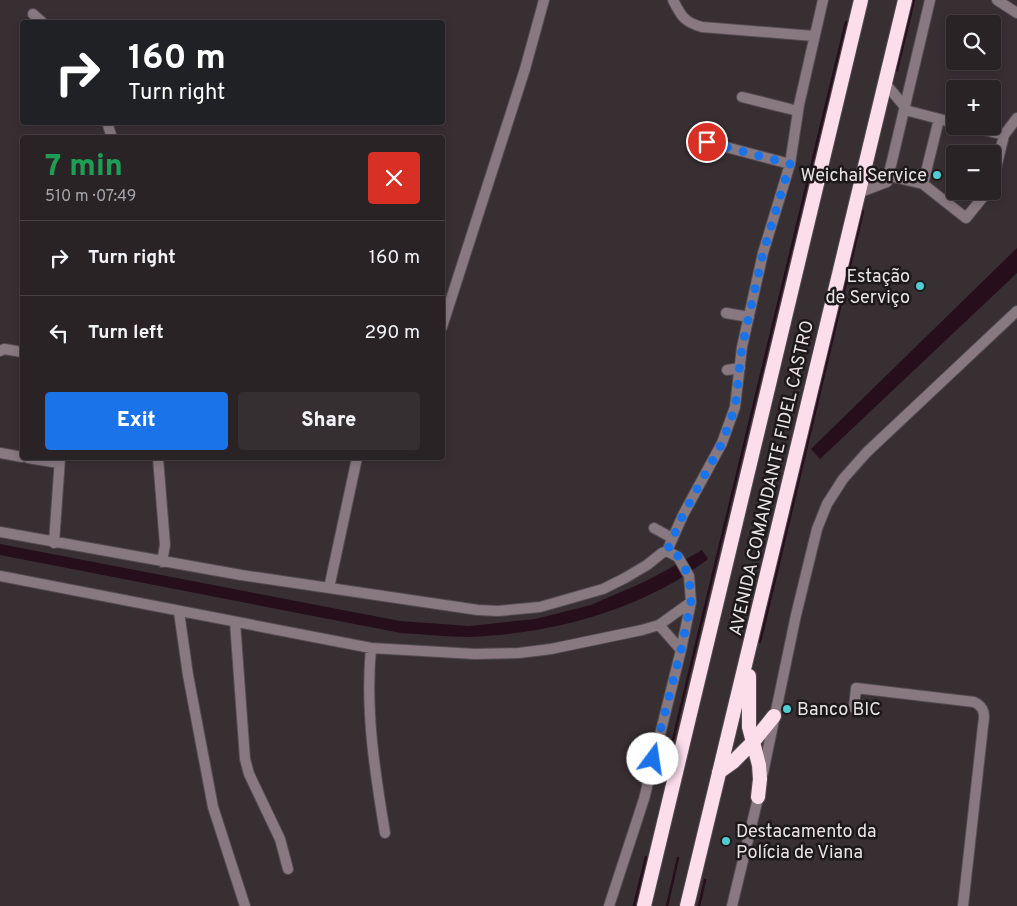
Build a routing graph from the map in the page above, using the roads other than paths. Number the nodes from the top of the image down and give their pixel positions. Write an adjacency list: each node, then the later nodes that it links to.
1 (544, 0): 31 (street)
2 (673, 0): 11 (street)
3 (823, 0): 11 (street)
4 (861, 0): 61 (highway, AVENIDA COMANDANTE FIDEL CASTRO)
5 (905, 0): 12 (highway, AVENIDA COMANDANTE FIDEL CASTRO)
6 (930, 0): 14 (street)
7 (997, 0): 8 (street)
8 (1016, 10)
9 (34, 14): 10 (street)
10 (40, 20)
11 (814, 36): 15 (street)
12 (884, 83): 14 (street); 26 (highway, AVENIDA COMANDANTE FIDEL CASTRO)
13 (742, 97): 15 (street)
14 (905, 109): 17 (street); 24 (street)
15 (798, 111): 23 (street)
16 (1017, 118): 20 (street)
17 (939, 119): 18 (street); 25 (street)
18 (946, 121)
19 (1001, 134): 20 (street)
20 (1004, 135): 22 (street)
21 (707, 142): 23 (street)
22 (1001, 148)
23 (790, 164): 30 (street)
24 (889, 176): 25 (street); 26 (street)
25 (923, 184): 27 (street)
26 (858, 193): 53 (highway, AVENIDA COMANDANTE FIDEL CASTRO)
27 (981, 200)
28 (1017, 311): 57 (street)
29 (726, 312): 30 (street)
30 (749, 316): 34 (street)
31 (445, 318)
32 (0, 351): 33 (street)
33 (20, 352)
34 (740, 368): 35 (street); 43 (street)
35 (727, 370)
36 (0, 453): 37 (street)
37 (20, 456)
38 (59, 460): 44 (street)
39 (158, 460): 46 (street)
40 (356, 460): 48 (street)
41 (654, 528): 43 (street)
42 (0, 532): 44 (street)
43 (672, 538): 45 (street)
44 (54, 543): 46 (street)
45 (667, 551): 48 (street); 49 (street)
46 (162, 562): 48 (street)
47 (0, 576): 50 (street)
48 (329, 588)
49 (691, 602): 52 (street); 55 (street)
50 (179, 612): 51 (street); 67 (street)
51 (235, 622): 54 (street); 66 (street)
52 (659, 625): 54 (street); 55 (street)
53 (754, 631): 58 (highway); 62 (highway, AVENIDA COMANDANTE FIDEL CASTRO)
54 (370, 648): 65 (street)
55 (681, 650): 59 (street)
56 (854, 708): 72 (street)
57 (774, 716): 58 (highway); 64 (street)
58 (753, 742): 60 (highway); 63 (highway)
59 (653, 759): 61 (street); 68 (street)
60 (733, 762): 62 (highway); 63 (highway)
61 (678, 765): 69 (highway, AVENIDA COMANDANTE FIDEL CASTRO)
62 (719, 772): 70 (highway, AVENIDA COMANDANTE FIDEL CASTRO)
63 (760, 778): 64 (highway)
64 (758, 797): 71 (street)
65 (385, 833)
66 (288, 869)
67 (245, 906)
68 (609, 906)
69 (644, 906)
70 (687, 906)
71 (732, 906)
72 (963, 906)

